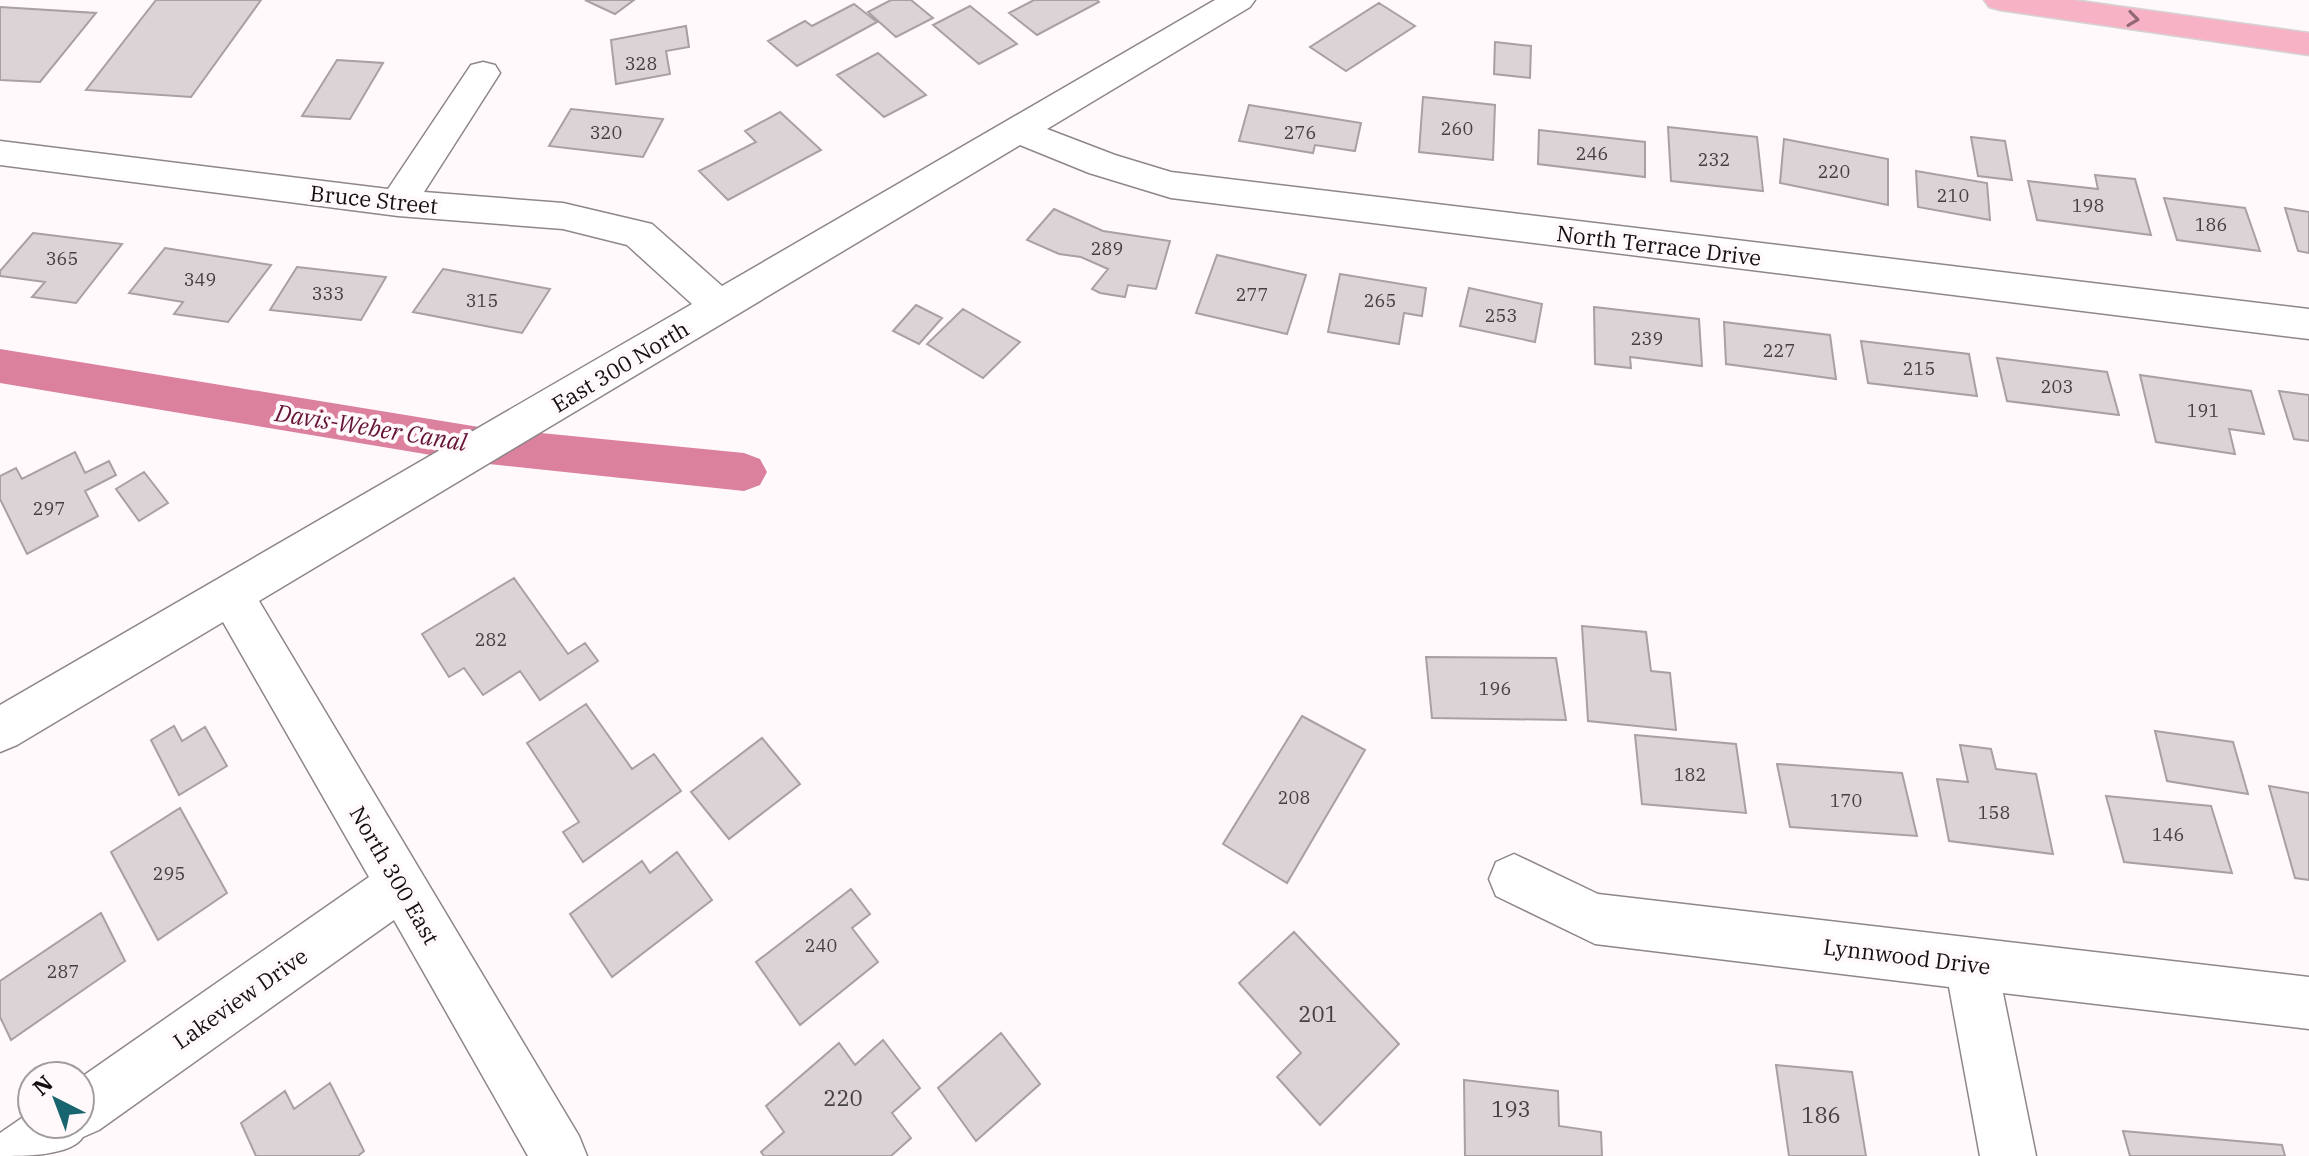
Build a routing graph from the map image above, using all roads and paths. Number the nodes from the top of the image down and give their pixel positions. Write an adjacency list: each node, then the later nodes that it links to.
1 (1239, 0): 5 (street, East 300 North)
2 (2000, 0): 3 (highway, one-way to 3)
3 (2309, 44)
4 (483, 73): 7 (street)
5 (1017, 131): 8 (street, East 300 North); 9 (street, North Terrace Drive)
6 (0, 153): 7 (street, Bruce Street)
7 (398, 203): 8 (street, Bruce Street)
8 (719, 306): 10 (street, East 300 North)
9 (2309, 324)
10 (231, 594): 11 (street, East 300 North); 13 (street, North 300 East)
11 (0, 730)
12 (1514, 879): 14 (street, Lynnwood Drive)
13 (401, 885): 16 (street, Lakeview Drive); 19 (street, North 300 East)
14 (1971, 963): 15 (street, Lynnwood Drive); 20 (street)
15 (2309, 1003)
16 (96, 1100)
17 (38, 1140): 18 (street)
18 (15, 1156)
19 (559, 1156)
20 (2008, 1156)

